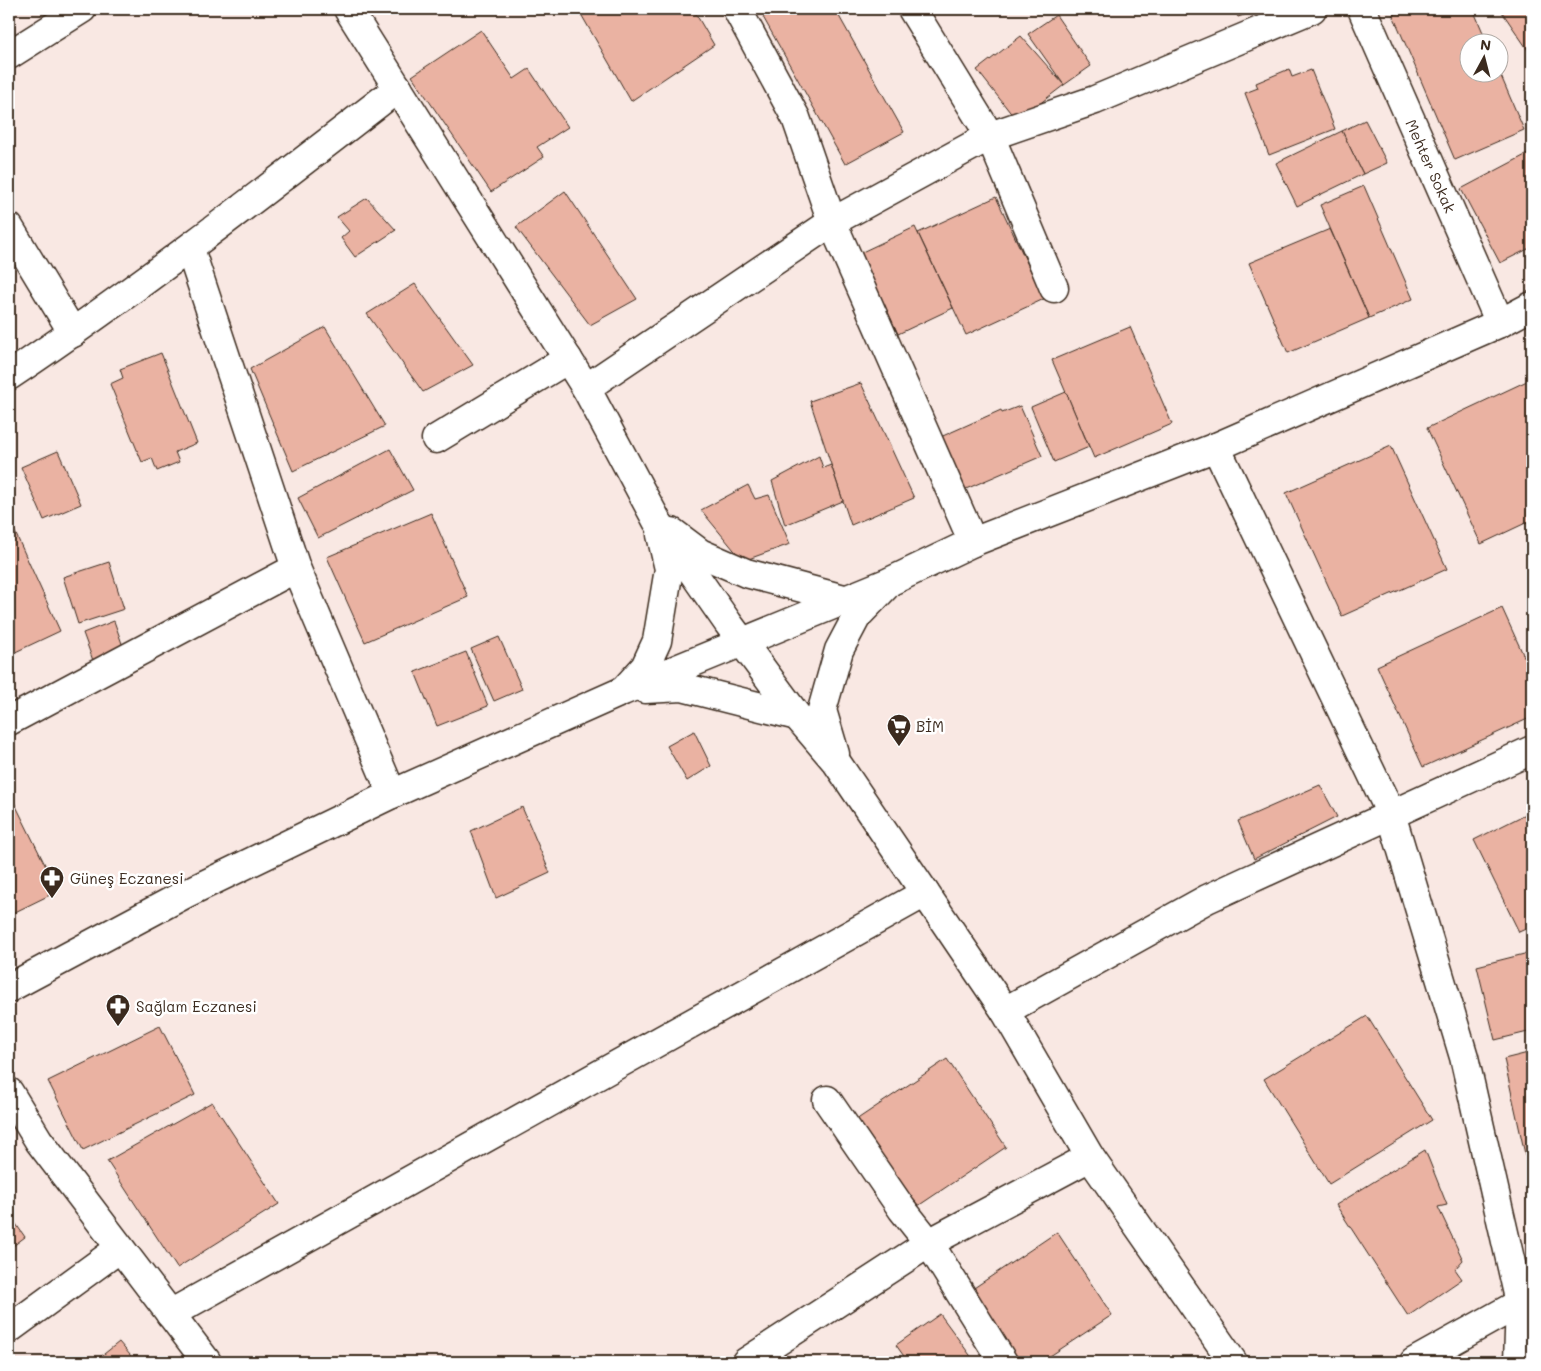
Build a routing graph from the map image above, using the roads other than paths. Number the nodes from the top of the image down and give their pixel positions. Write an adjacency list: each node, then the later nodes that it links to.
1 (82, 9): 7 (street)
2 (348, 9): 8 (street)
3 (737, 9): 10 (street)
4 (912, 9): 9 (street)
5 (1312, 9): 9 (street)
6 (1362, 9): 15 (street, Mehter Sokak)
7 (9, 55)
8 (398, 88): 12 (street); 17 (street)
9 (990, 136): 10 (street); 13 (street)
10 (832, 222): 19 (street); 23 (street)
11 (9, 228): 16 (street)
12 (190, 249): 16 (street); 24 (street)
13 (1054, 288)
14 (1532, 306): 15 (street)
15 (1500, 323): 21 (street)
16 (73, 333): 18 (street)
17 (568, 359): 19 (street); 20 (street)
18 (9, 376)
19 (586, 388): 22 (street)
20 (436, 439)
21 (1216, 447): 23 (street); 34 (street)
22 (657, 522): 26 (street); 27 (street); 28 (street)
23 (973, 542): 25 (street)
24 (296, 568): 30 (street); 33 (street)
25 (889, 582): 26 (street); 32 (street)
26 (844, 599): 27 (street)
27 (742, 641): 28 (street); 29 (street)
28 (623, 690): 29 (street); 33 (street)
29 (797, 716): 32 (street)
30 (9, 721)
31 (1532, 750): 34 (street)
32 (837, 763): 35 (street)
33 (392, 794): 36 (street)
34 (1391, 814): 37 (street); 43 (street)
35 (925, 893): 37 (street); 44 (street)
36 (9, 988)
37 (1004, 1011): 40 (street)
38 (9, 1092): 42 (street)
39 (827, 1100): 41 (street)
40 (1090, 1156): 41 (street); 49 (street)
41 (930, 1244): 47 (street); 48 (street)
42 (120, 1248): 44 (street); 45 (street)
43 (1526, 1298): 50 (street); 51 (street)
44 (170, 1314): 46 (street)
45 (9, 1328)
46 (207, 1362)
47 (746, 1362)
48 (1003, 1362)
49 (1234, 1362)
50 (1414, 1362)
51 (1518, 1362)

